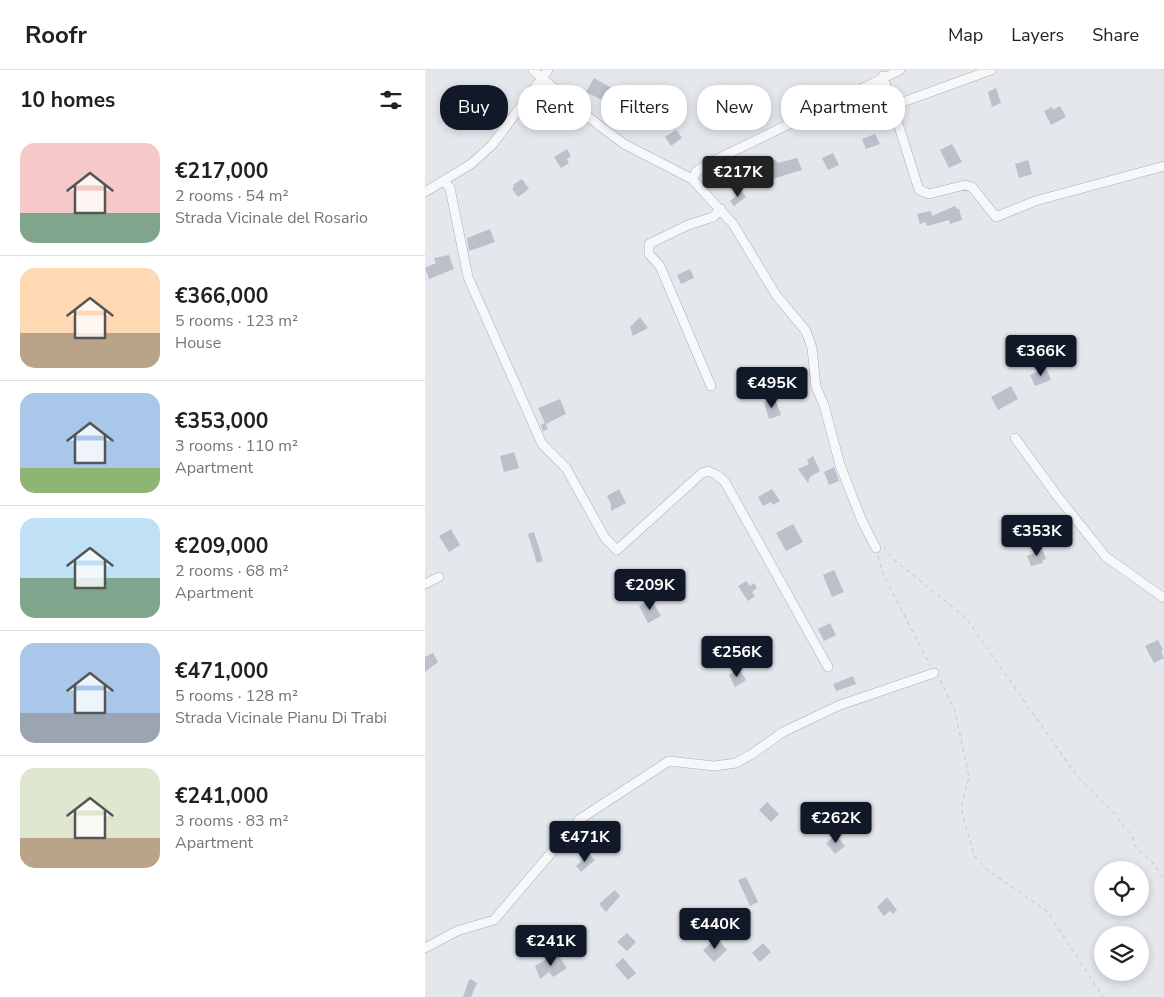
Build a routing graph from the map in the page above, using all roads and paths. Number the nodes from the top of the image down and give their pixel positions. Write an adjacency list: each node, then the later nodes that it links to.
1 (533, 70): 6 (street)
2 (548, 70): 6 (street)
3 (900, 70): 5 (street)
4 (991, 70): 8 (street)
5 (883, 76): 7 (street); 11 (street)
6 (543, 79): 11 (street); 12 (street)
7 (886, 85)
8 (905, 101)
9 (900, 130): 10 (street)
10 (1164, 166)
11 (692, 179): 14 (street)
12 (445, 181): 13 (street); 21 (street)
13 (425, 192)
14 (721, 209): 15 (street); 17 (street)
15 (711, 386)
16 (1015, 438): 20 (street)
17 (878, 544): 22 (path); 23 (path)
18 (439, 577): 19 (street)
19 (425, 584)
20 (1164, 598)
21 (828, 667)
22 (934, 673): 24 (street); 25 (path)
23 (1164, 878)
24 (425, 948)
25 (1103, 997)

